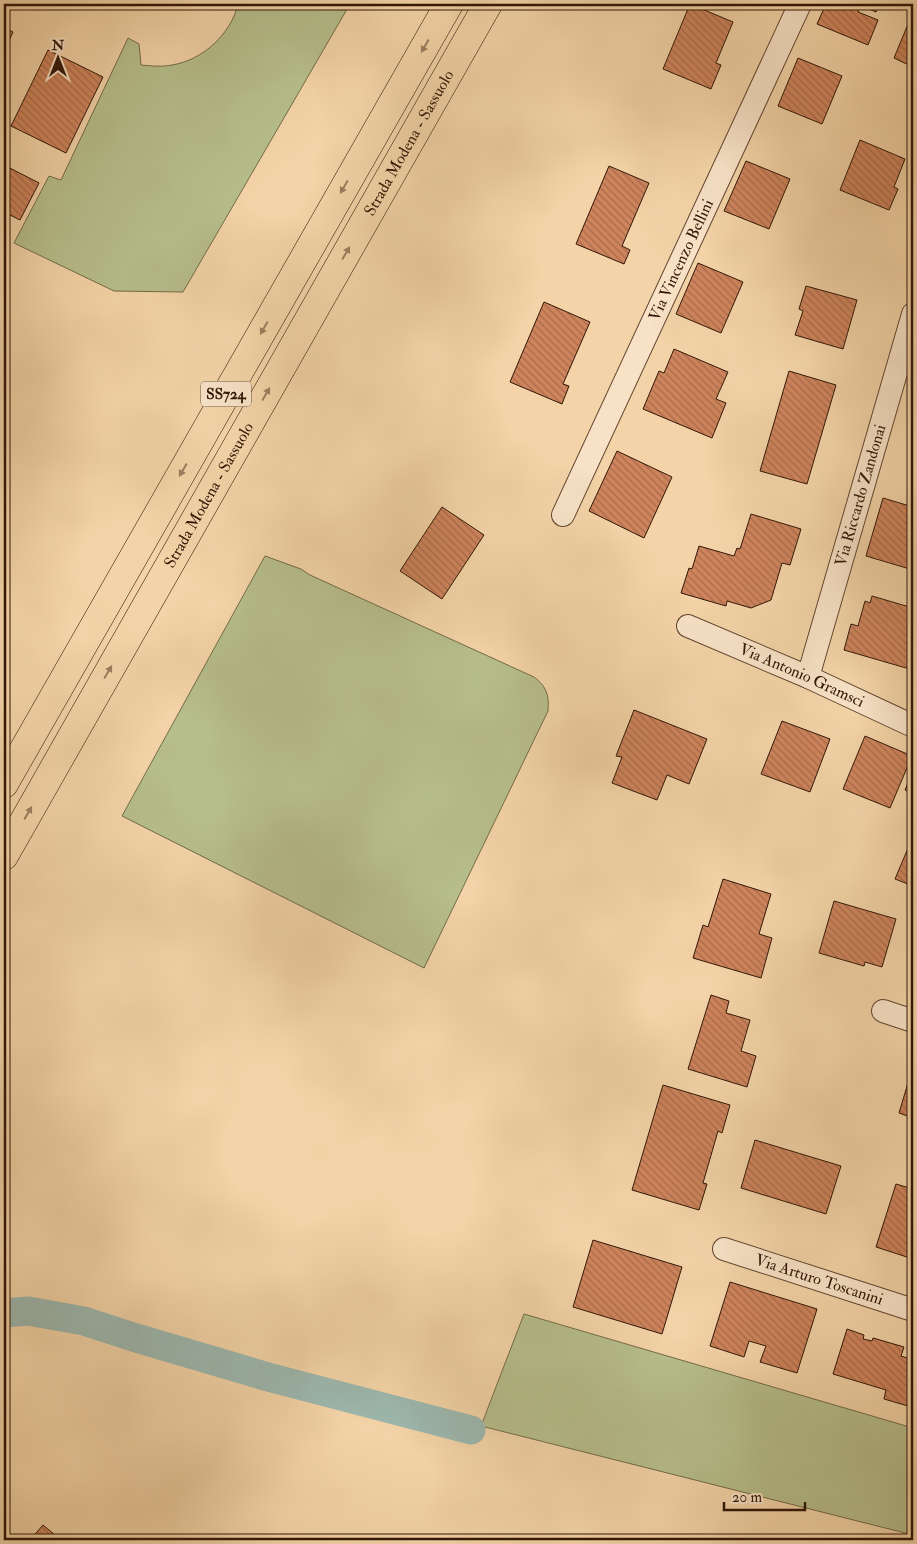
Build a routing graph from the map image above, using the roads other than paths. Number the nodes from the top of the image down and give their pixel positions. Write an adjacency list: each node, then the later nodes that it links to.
1 (449, 4): 9 (highway, SS724, one-way to 9)
2 (488, 4): 10 (highway, Strada Modena - Sassuolo, one-way to 2)
3 (800, 4): 5 (street, Via Vincenzo Bellini)
4 (913, 314): 7 (street, Via Riccardo Zandonai)
5 (563, 516)
6 (688, 626): 7 (street, Via Antonio Gramsci)
7 (808, 676): 8 (street, Via Antonio Gramsci)
8 (913, 726)
9 (4, 784)
10 (4, 856)
11 (883, 1011): 12 (street)
12 (913, 1021)
13 (724, 1249): 14 (street, Via Arturo Toscanini)
14 (913, 1310)

